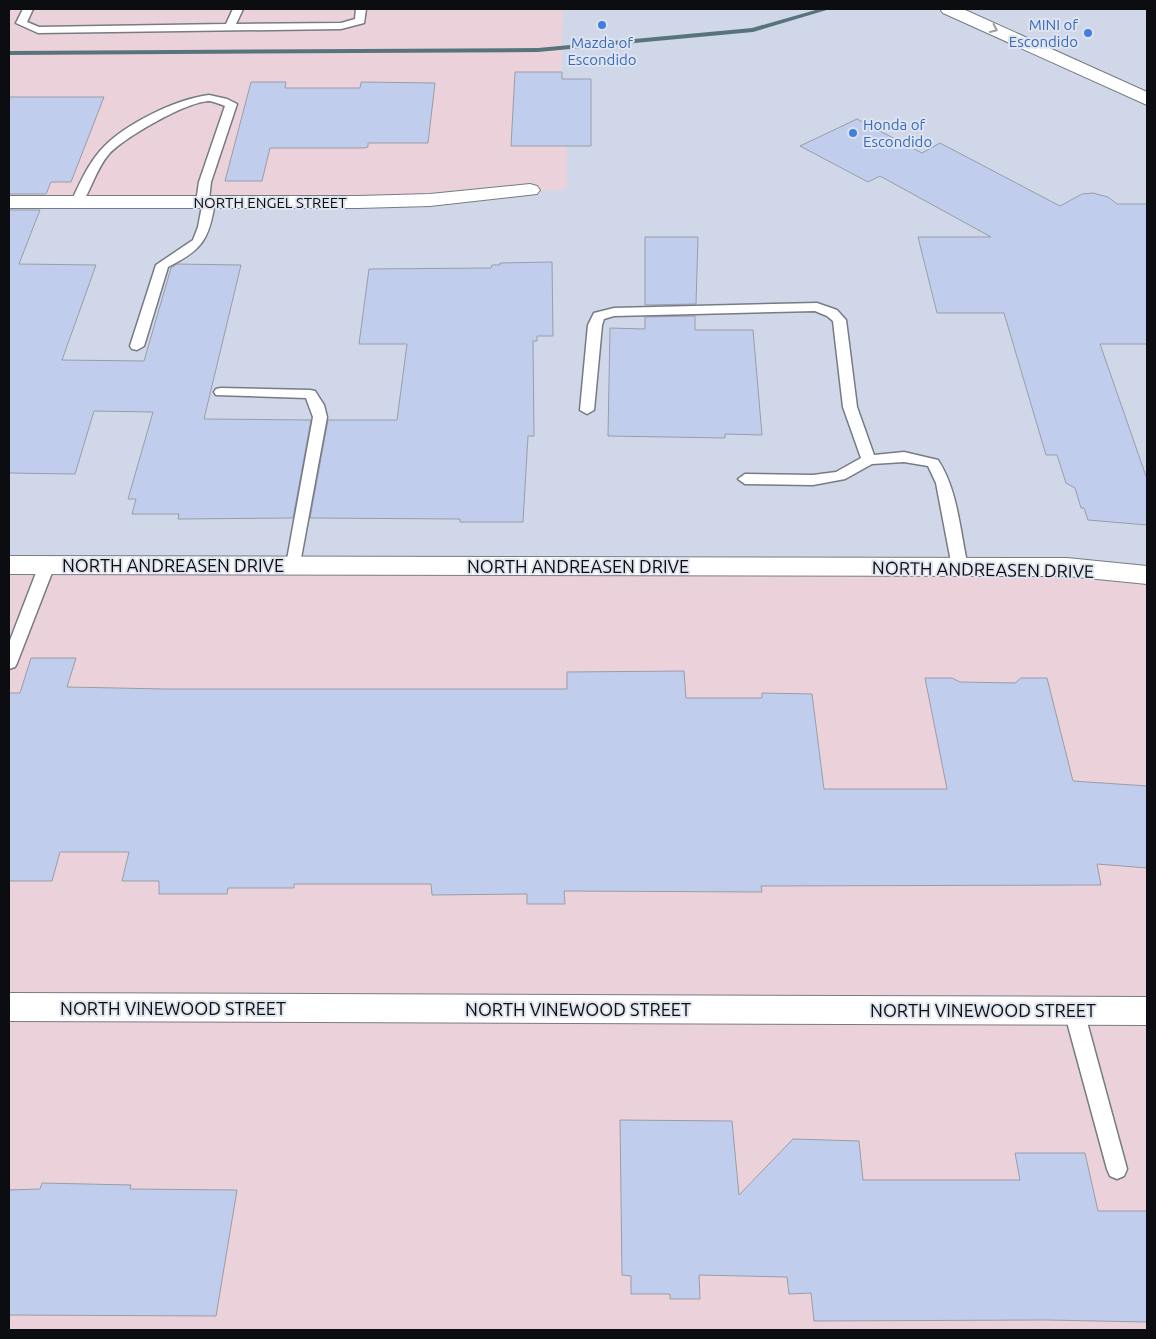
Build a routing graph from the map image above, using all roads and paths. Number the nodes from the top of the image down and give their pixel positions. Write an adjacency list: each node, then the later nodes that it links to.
1 (28, 9): 5 (lane)
2 (238, 9): 5 (lane)
3 (361, 9): 5 (lane)
4 (949, 9): 6 (street, one-way to 6)
5 (230, 27)
6 (1147, 99)
7 (530, 190): 10 (street, NORTH ENGEL STREET)
8 (9, 202): 9 (street, NORTH ENGEL STREET)
9 (77, 202): 10 (street, NORTH ENGEL STREET); 10 (lane)
10 (205, 202): 11 (lane)
11 (138, 346)
12 (221, 392): 18 (lane)
13 (587, 410): 14 (lane)
14 (868, 460): 15 (lane); 19 (lane)
15 (745, 479)
16 (9, 565): 17 (street, NORTH ANDREASEN DRIVE)
17 (47, 565): 18 (street, NORTH ANDREASEN DRIVE); 21 (lane)
18 (294, 566): 19 (street, NORTH ANDREASEN DRIVE)
19 (960, 567): 20 (street, NORTH ANDREASEN DRIVE)
20 (1147, 575)
21 (9, 663)
22 (9, 1007): 23 (street, NORTH VINEWOOD STREET)
23 (1074, 1011): 24 (street, NORTH VINEWOOD STREET); 25 (lane)
24 (1147, 1011)
25 (1117, 1169)

